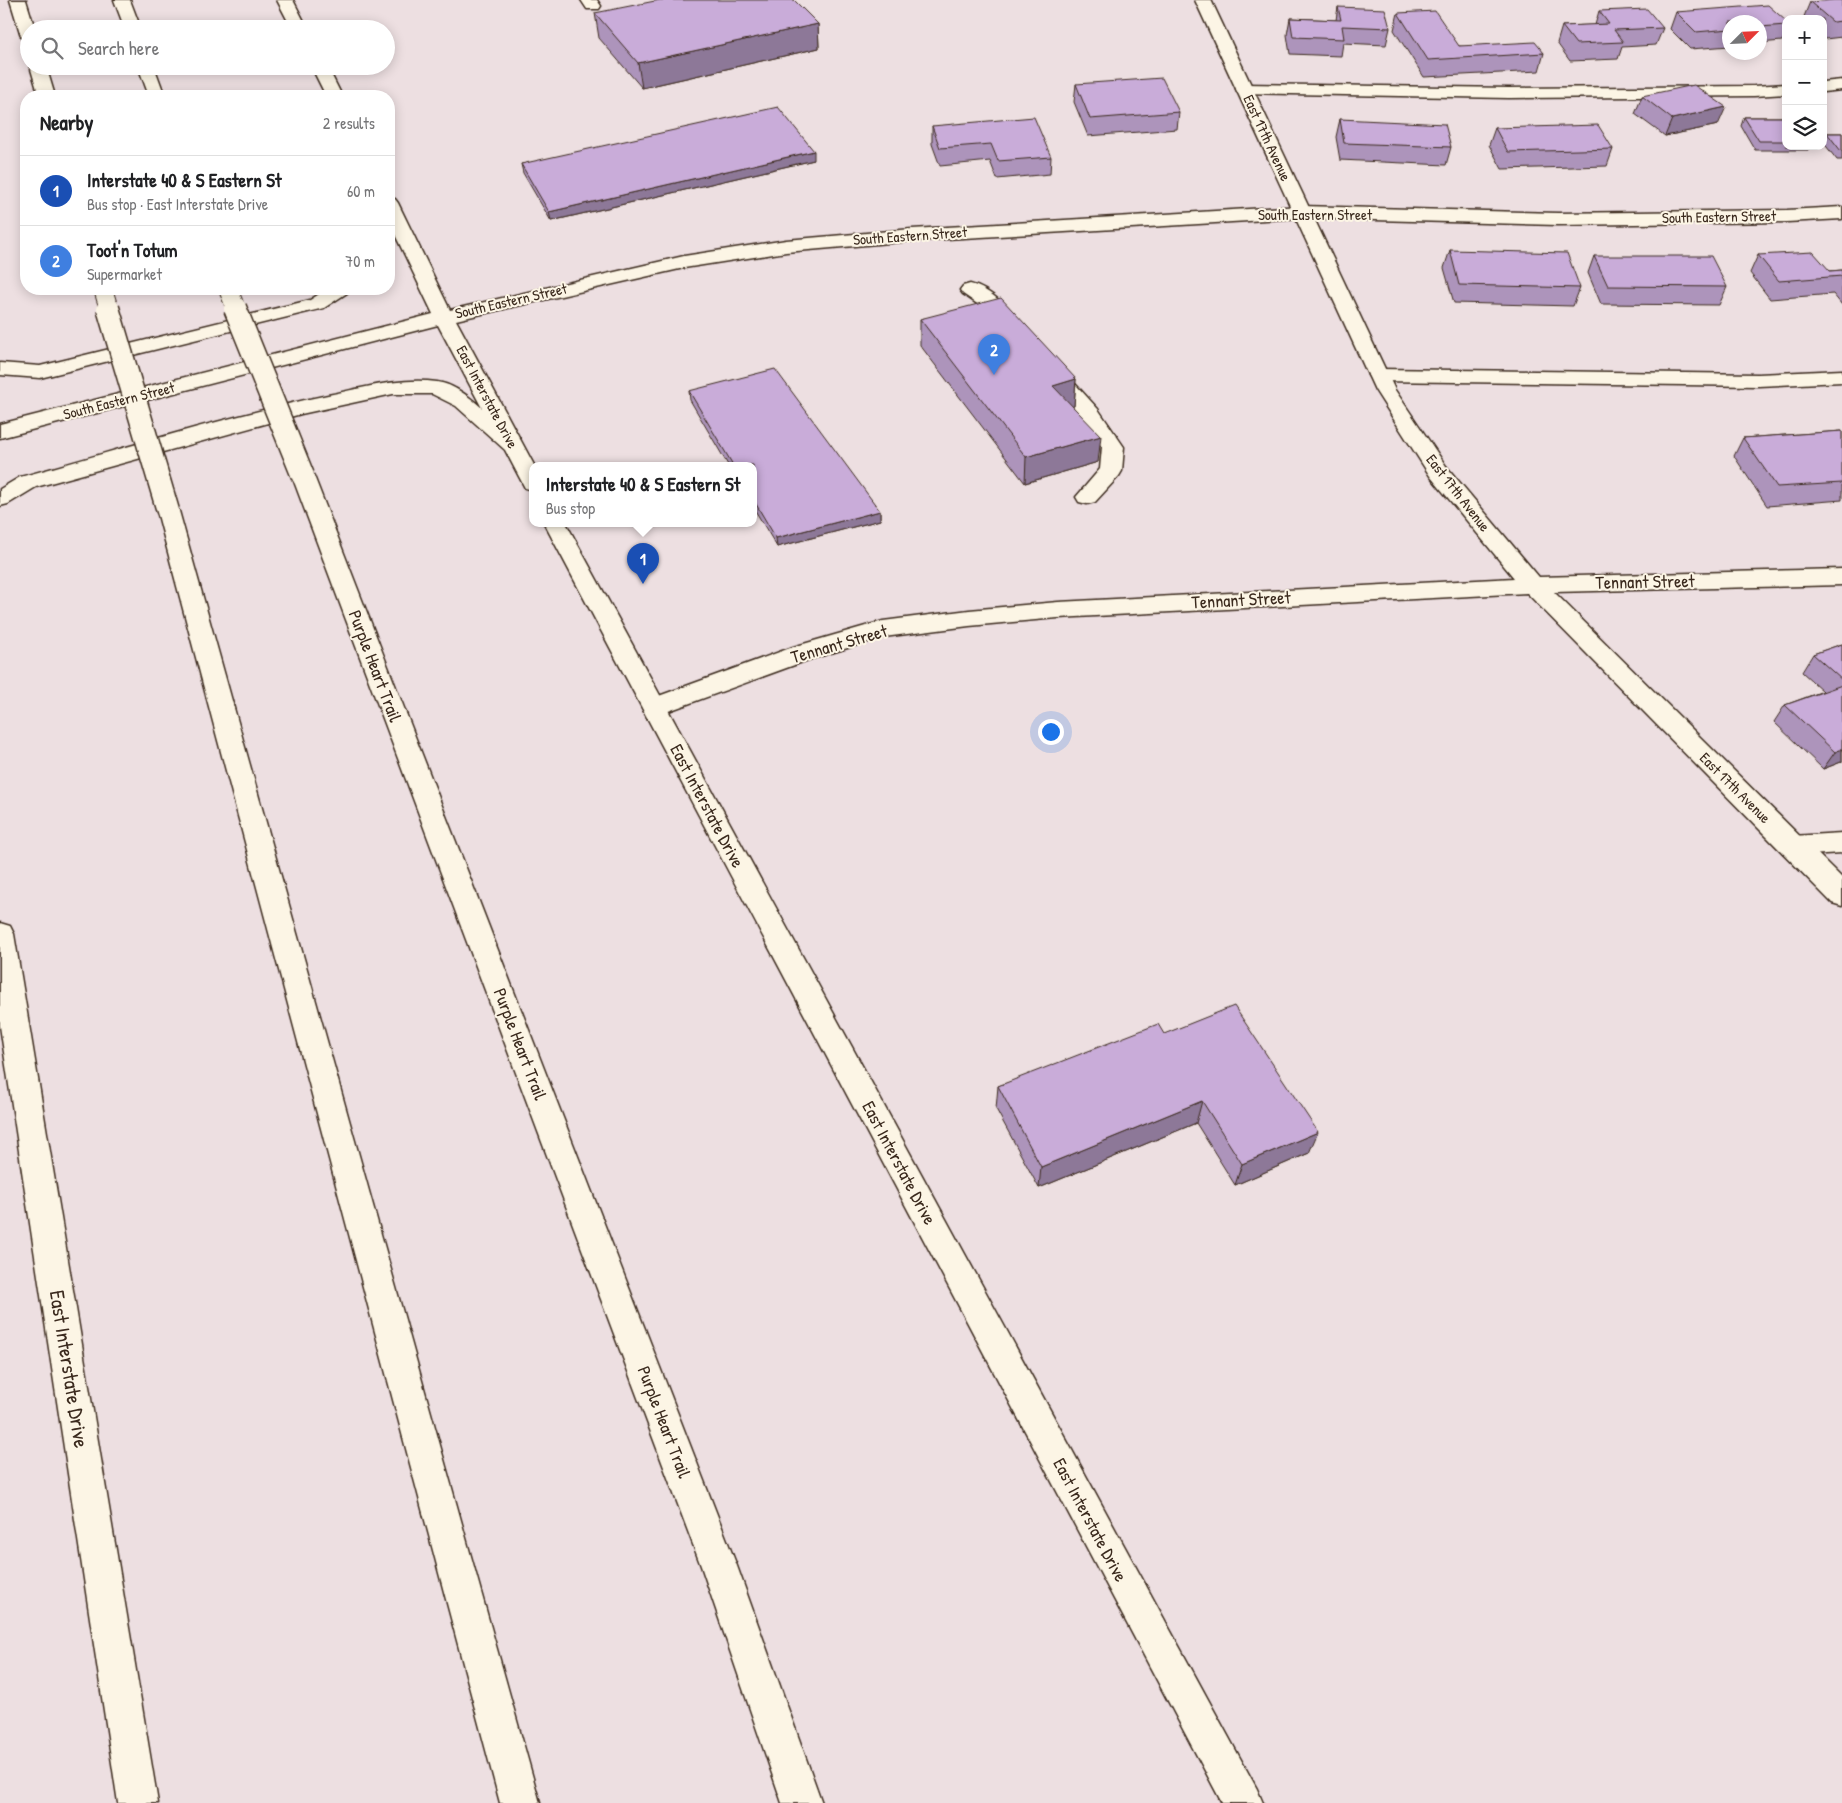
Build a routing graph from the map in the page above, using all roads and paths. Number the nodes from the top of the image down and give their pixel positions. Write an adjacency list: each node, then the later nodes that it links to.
1 (18, 0): 5 (main road)
2 (122, 0): 6 (main road)
3 (285, 0): 7 (main road)
4 (1203, 0): 13 (main road, East 17th Avenue)
5 (24, 20)
6 (130, 20)
7 (295, 20)
8 (40, 75): 15 (main road)
9 (149, 75): 16 (main road)
10 (324, 75): 17 (main road)
11 (1842, 85): 12 (main road)
12 (1827, 87)
13 (1244, 89): 14 (main road); 18 (main road, East 17th Avenue)
14 (1782, 89)
15 (44, 90)
16 (155, 90)
17 (331, 90)
18 (1301, 212): 19 (main road, South Eastern Street); 25 (main road, South Eastern Street); 27 (main road, East 17th Avenue)
19 (1842, 213)
20 (396, 238): 25 (main road, East Interstate Drive)
21 (970, 290): 32 (main road)
22 (105, 295): 44 (main road, bridge)
23 (230, 295): 45 (main road, Purple Heart Trail, bridge)
24 (331, 295): 26 (main road)
25 (444, 317): 29 (main road, South Eastern Street); 30 (main road, East Interstate Drive)
26 (0, 369)
27 (1378, 375): 28 (main road); 36 (main road, East 17th Avenue)
28 (1842, 376)
29 (0, 431)
30 (513, 446): 31 (main road, East Interstate Drive); 33 (main road)
31 (529, 476)
32 (1087, 497)
33 (0, 499)
34 (556, 527): 37 (main road, East Interstate Drive)
35 (1842, 577): 36 (main road, Tennant Street)
36 (1533, 585): 37 (main road, Tennant Street); 39 (main road, East 17th Avenue)
37 (654, 708): 46 (main road, East Interstate Drive)
38 (1842, 843): 39 (main road)
39 (1792, 846): 40 (main road, East 17th Avenue)
40 (1842, 896)
41 (0, 934): 42 (main road, East Interstate Drive)
42 (0, 938): 43 (main road, East Interstate Drive)
43 (138, 1803)
44 (520, 1803)
45 (802, 1803)
46 (1243, 1803)

